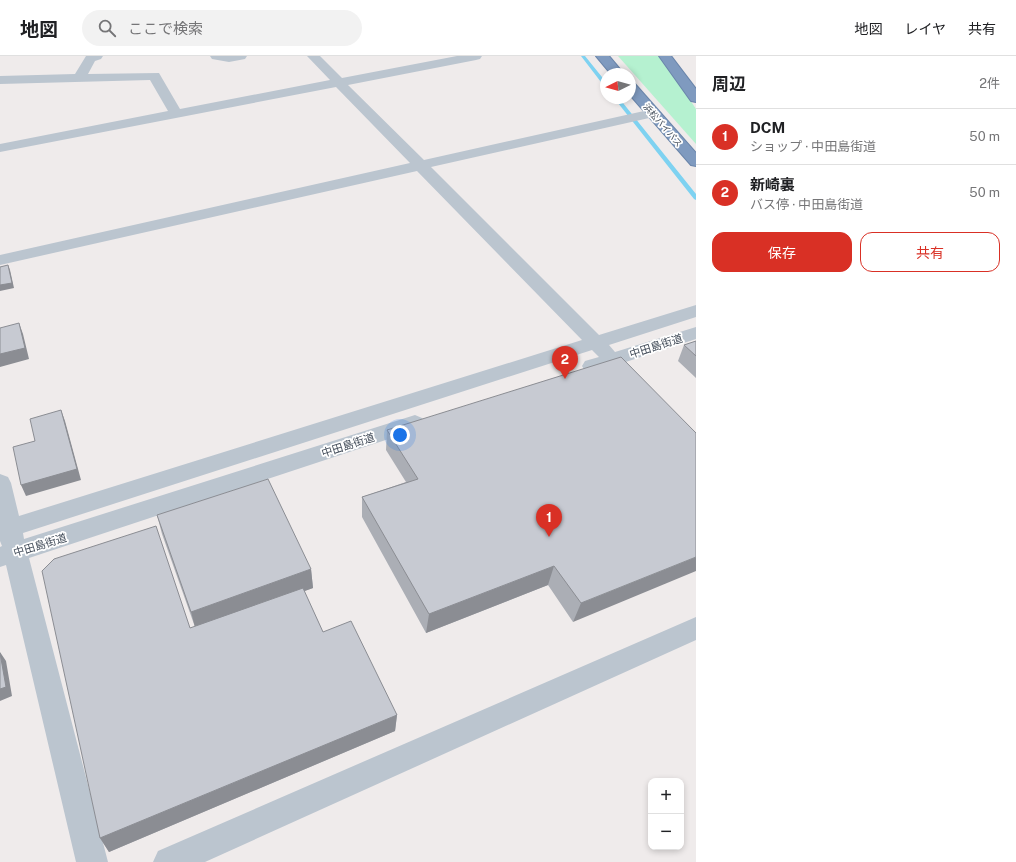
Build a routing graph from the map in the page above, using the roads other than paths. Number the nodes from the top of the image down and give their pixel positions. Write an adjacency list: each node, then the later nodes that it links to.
1 (97, 56): 9 (street)
2 (216, 56): 3 (street)
3 (241, 56)
4 (313, 56): 11 (street)
5 (476, 56): 11 (street)
6 (602, 56): 8 (highway)
7 (665, 56): 13 (highway)
8 (613, 68)
9 (79, 78): 10 (street); 14 (street)
10 (0, 80)
11 (340, 82): 14 (street); 18 (street)
12 (636, 97): 15 (highway, 浜松バイパス)
13 (696, 98)
14 (176, 114): 16 (street)
15 (647, 115): 17 (highway, 浜松バイパス); 18 (street)
16 (0, 148)
17 (696, 162)
18 (420, 165): 19 (street); 22 (street)
19 (0, 260)
20 (696, 312): 22 (street, 中田島街道)
21 (696, 333): 23 (street, 中田島街道)
22 (597, 344): 23 (street); 27 (street, 中田島街道)
23 (613, 360): 24 (street, 中田島街道)
24 (577, 371)
25 (431, 418): 27 (street, 中田島街道)
26 (0, 483): 27 (street)
27 (6, 542): 29 (street)
28 (696, 628): 30 (street)
29 (92, 862)
30 (169, 862)

